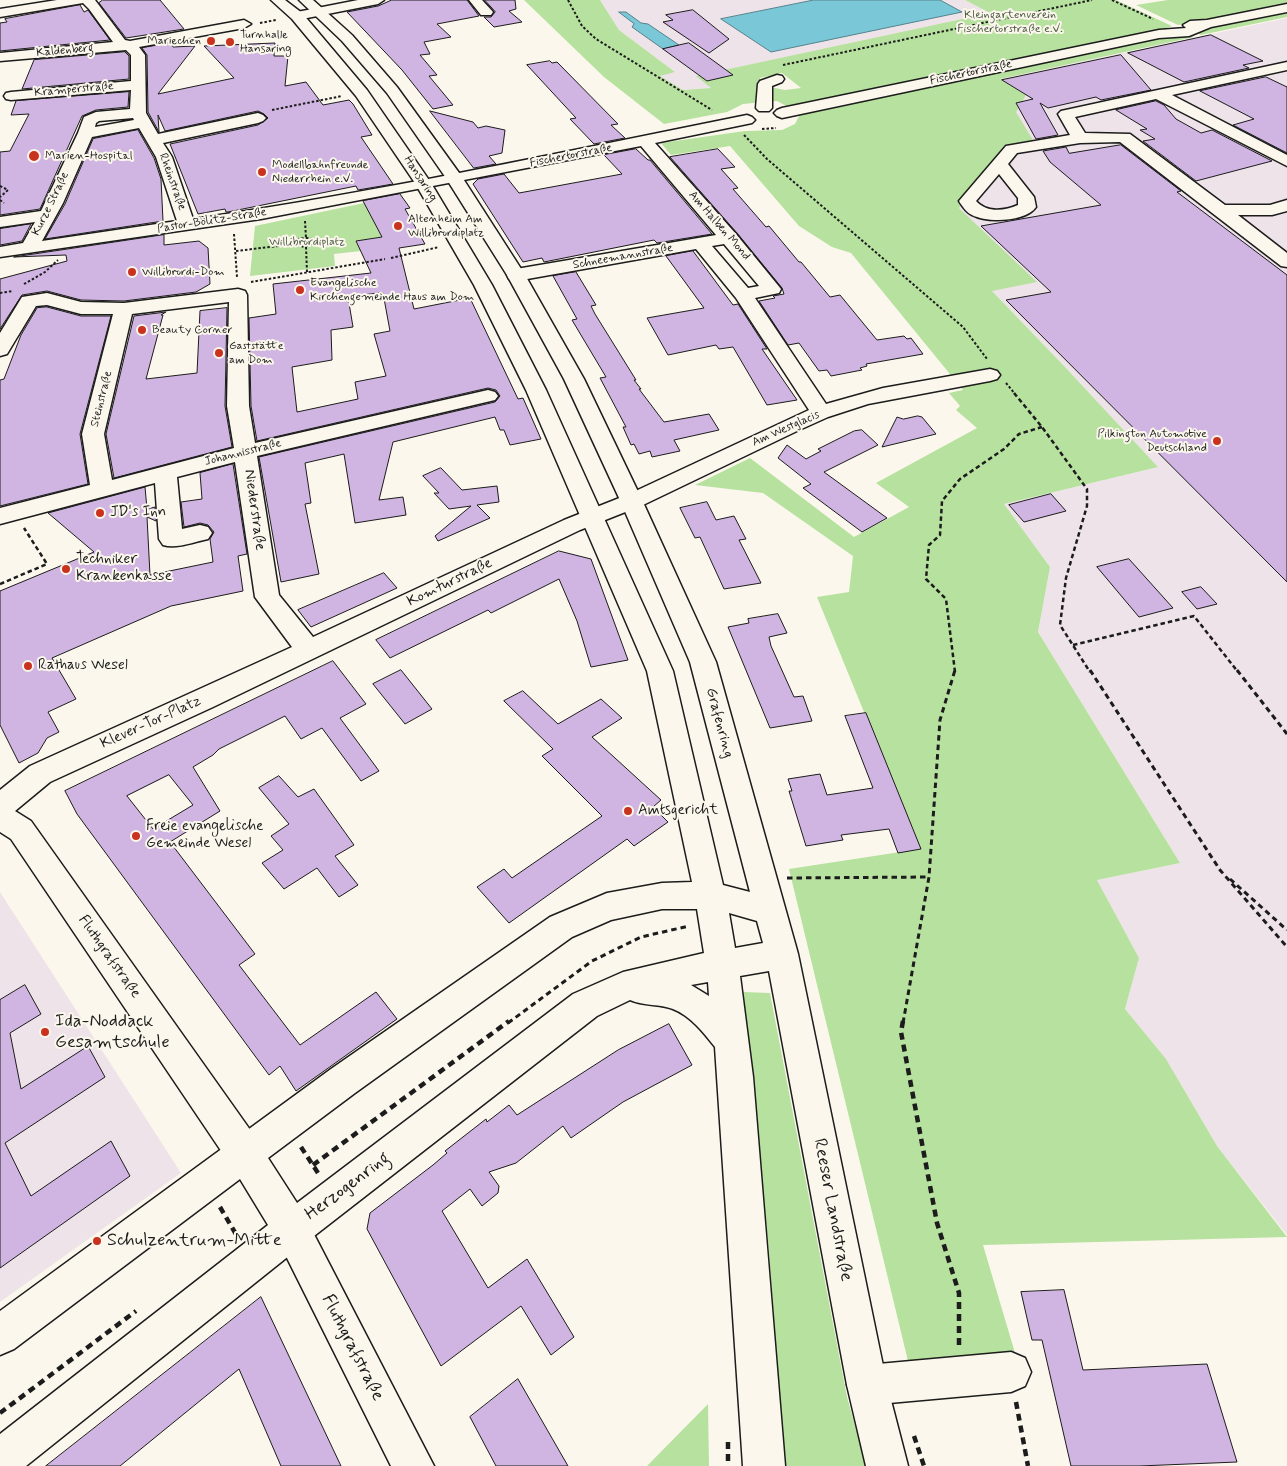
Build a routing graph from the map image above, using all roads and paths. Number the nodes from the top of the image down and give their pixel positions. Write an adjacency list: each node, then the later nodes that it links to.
1 (3, 0): 12 (street)
2 (81, 0): 12 (street)
3 (87, 0): 18 (street)
4 (277, 0): 15 (street, Hansaring)
5 (306, 0): 13 (street, Hansaring)
6 (378, 0): 13 (street)
7 (474, 0): 14 (street)
8 (568, 0): 27 (path)
9 (1092, 0): 21 (path)
10 (1112, 0): 17 (path)
11 (1287, 8): 17 (street, Fischertorstraße)
12 (6, 12)
13 (320, 12): 15 (street); 37 (street, Hansaring)
14 (486, 12)
15 (296, 16): 16 (path); 23 (street, Hansaring)
16 (244, 24): 18 (street, Kaldenberg)
17 (1158, 27): 28 (street, Fischertorstraße)
18 (130, 45): 19 (street, Kaldenberg); 22 (street)
19 (0, 57)
20 (1287, 66): 24 (street)
21 (779, 72): 26 (street)
22 (138, 85): 25 (street, Kramperstraße); 29 (street)
23 (362, 92): 30 (path); 38 (street, Hansaring)
24 (1158, 94): 32 (street); 35 (street)
25 (11, 96)
26 (764, 108): 28 (street, Fischertorstraße); 31 (street, Fischertorstraße)
27 (714, 112)
28 (782, 113): 31 (street)
29 (140, 118): 33 (street, Rheinstraße); 44 (street, Kurze Straße)
30 (258, 118): 33 (street)
31 (754, 125): 34 (street, Fischertorstraße); 67 (path)
32 (1080, 138): 36 (street); 43 (street)
33 (154, 140): 47 (street, Rheinstraße)
34 (645, 141): 37 (street, Fischertorstraße); 48 (street, Am Halben Mond)
35 (1287, 161)
36 (999, 164)
37 (454, 177): 38 (street, Fischertorstraße); 61 (street, Hansaring)
38 (423, 183): 45 (street, Pastor-Bölitz-Straße); 76 (street, Hansaring)
39 (0, 186): 40 (path)
40 (0, 198): 41 (path)
41 (4, 203)
42 (1287, 206): 43 (street)
43 (1221, 210): 58 (street)
44 (48, 215): 46 (street); 53 (street, Kurze Straße)
45 (226, 220): 47 (street, Pastor-Bölitz-Straße); 54 (path)
46 (0, 222)
47 (187, 226): 53 (street, Pastor-Bölitz-Straße)
48 (730, 238): 50 (street, Schneemannstraße); 64 (street, Am Halben Mond)
49 (295, 244): 51 (path); 51 (path); 54 (path)
50 (701, 244): 61 (street, Schneemannstraße); 64 (street, Am Halben Mond)
51 (306, 247): 60 (path)
52 (442, 247): 56 (path)
53 (29, 248): 55 (street, Pastor-Bölitz-Straße)
54 (236, 251): 62 (path)
55 (0, 252)
56 (391, 258)
57 (385, 259): 60 (path)
58 (1287, 262)
59 (45, 272): 63 (path)
60 (307, 272): 62 (path)
61 (516, 275): 74 (street, Hansaring)
62 (238, 290): 65 (street); 71 (street, Niederstraße)
63 (0, 294)
64 (743, 295): 69 (street, Am Halben Mond)
65 (124, 309): 66 (street); 73 (street, Steinstraße)
66 (0, 350)
67 (994, 374): 69 (street, Am Westglacis); 70 (path)
68 (488, 396): 71 (street, Johannisstraße)
69 (821, 413): 74 (street, Am Westglacis)
70 (1042, 427): 79 (path); 85 (path)
71 (246, 452): 72 (street, Johannisstraße); 80 (street, Niederstraße)
72 (165, 473): 73 (street, Johannisstraße); 77 (street)
73 (102, 490): 75 (street, Johannisstraße)
74 (632, 500): 76 (street, Am Westglacis); 88 (street, Grafenring)
75 (7, 514): 78 (path)
76 (592, 517): 80 (street, Komturstraße); 87 (street)
77 (200, 533)
78 (0, 584)
79 (1073, 645): 81 (path); 84 (path)
80 (309, 650): 82 (street, Klever-Tor-Platz)
81 (1287, 734)
82 (0, 807)
83 (0, 818): 96 (street, Fluthgrafstraße)
84 (1220, 870): 89 (path); 90 (path)
85 (929, 877): 86 (path); 104 (path)
86 (778, 878)
87 (710, 895): 88 (street); 92 (street); 95 (street)
88 (771, 911): 91 (street, Grafenring)
89 (1287, 930)
90 (1287, 947)
91 (782, 954): 92 (street, Herzogenring); 105 (street, Reeser Landstraße)
92 (722, 965): 93 (street, Herzogenring); 94 (street)
93 (623, 987): 94 (street); 98 (street, Herzogenring)
94 (732, 1041): 109 (street)
95 (287, 1123): 96 (street); 98 (path)
96 (245, 1154): 97 (street); 99 (street, Fluthgrafstraße)
97 (206, 1183): 100 (path); 102 (street)
98 (334, 1199): 99 (street, Herzogenring)
99 (292, 1230): 100 (street, Herzogenring); 108 (street, Fluthgrafstraße)
100 (239, 1246): 107 (street, Herzogenring)
101 (142, 1306): 106 (path)
102 (0, 1335)
103 (1011, 1372): 104 (street); 111 (path)
104 (959, 1377): 105 (street)
105 (867, 1385): 110 (street, Reeser Landstraße)
106 (0, 1413)
107 (0, 1460)
108 (413, 1466)
109 (764, 1466)
110 (887, 1466)
111 (1028, 1466)

